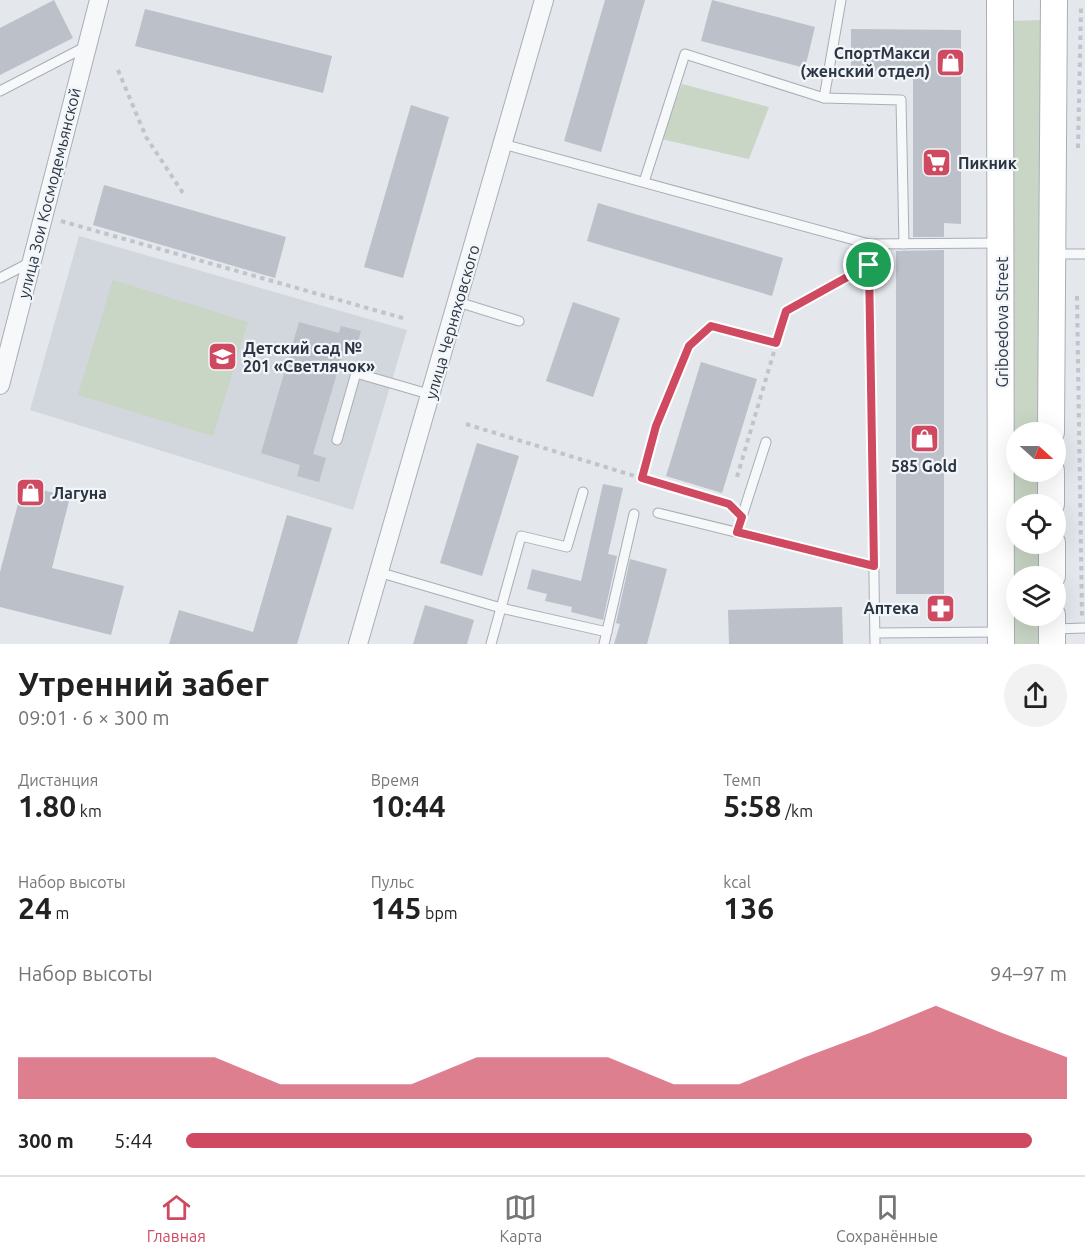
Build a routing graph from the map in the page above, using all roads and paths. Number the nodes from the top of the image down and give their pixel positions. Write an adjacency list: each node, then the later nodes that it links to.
1 (99, 0): 7 (street, улица Зои Космодемьянской)
2 (544, 0): 11 (street, улица Черняховского)
3 (841, 0): 10 (lane)
4 (1000, 0): 16 (main road, Griboedova Street)
5 (1054, 0): 19 (main road)
6 (1081, 8): 12 (path)
7 (87, 46): 9 (lane); 21 (street, улица Зои Космодемьянской)
8 (118, 70): 14 (path)
9 (0, 91)
10 (824, 98): 13 (lane); 18 (lane)
11 (503, 144): 13 (lane); 25 (street, улица Черняховского)
12 (1078, 159)
13 (644, 182): 17 (lane)
14 (185, 196)
15 (56, 219): 26 (path)
16 (1002, 243): 18 (lane); 49 (main road, Griboedova Street)
17 (869, 244): 18 (lane); 22 (lane)
18 (904, 244)
19 (1051, 254): 20 (lane); 31 (main road)
20 (1085, 254)
21 (31, 262): 23 (lane); 29 (street, улица Зои Космодемьянской)
22 (869, 265): 28 (path); 42 (lane)
23 (0, 278)
24 (1077, 289): 45 (path)
25 (458, 302): 27 (lane); 30 (street, улица Черняховского)
26 (406, 319)
27 (519, 321)
28 (776, 343): 35 (path); 36 (path)
29 (0, 385)
30 (432, 395): 33 (lane); 43 (street, улица Черняховского)
31 (1051, 422)
32 (466, 424): 35 (path)
33 (336, 440)
34 (766, 442): 40 (lane)
35 (642, 478): 40 (path)
36 (736, 481)
37 (583, 492): 44 (lane)
38 (658, 513): 41 (lane)
39 (634, 514): 47 (lane)
40 (742, 517): 41 (lane)
41 (737, 532): 42 (lane)
42 (874, 566): 48 (lane)
43 (378, 572): 44 (lane); 50 (street, улица Черняховского)
44 (501, 608): 47 (lane); 51 (lane)
45 (1083, 628): 46 (lane)
46 (1052, 629)
47 (608, 632): 52 (lane)
48 (875, 633): 49 (lane); 53 (lane)
49 (1001, 638)
50 (358, 644)
51 (491, 644)
52 (604, 644)
53 (875, 644)

